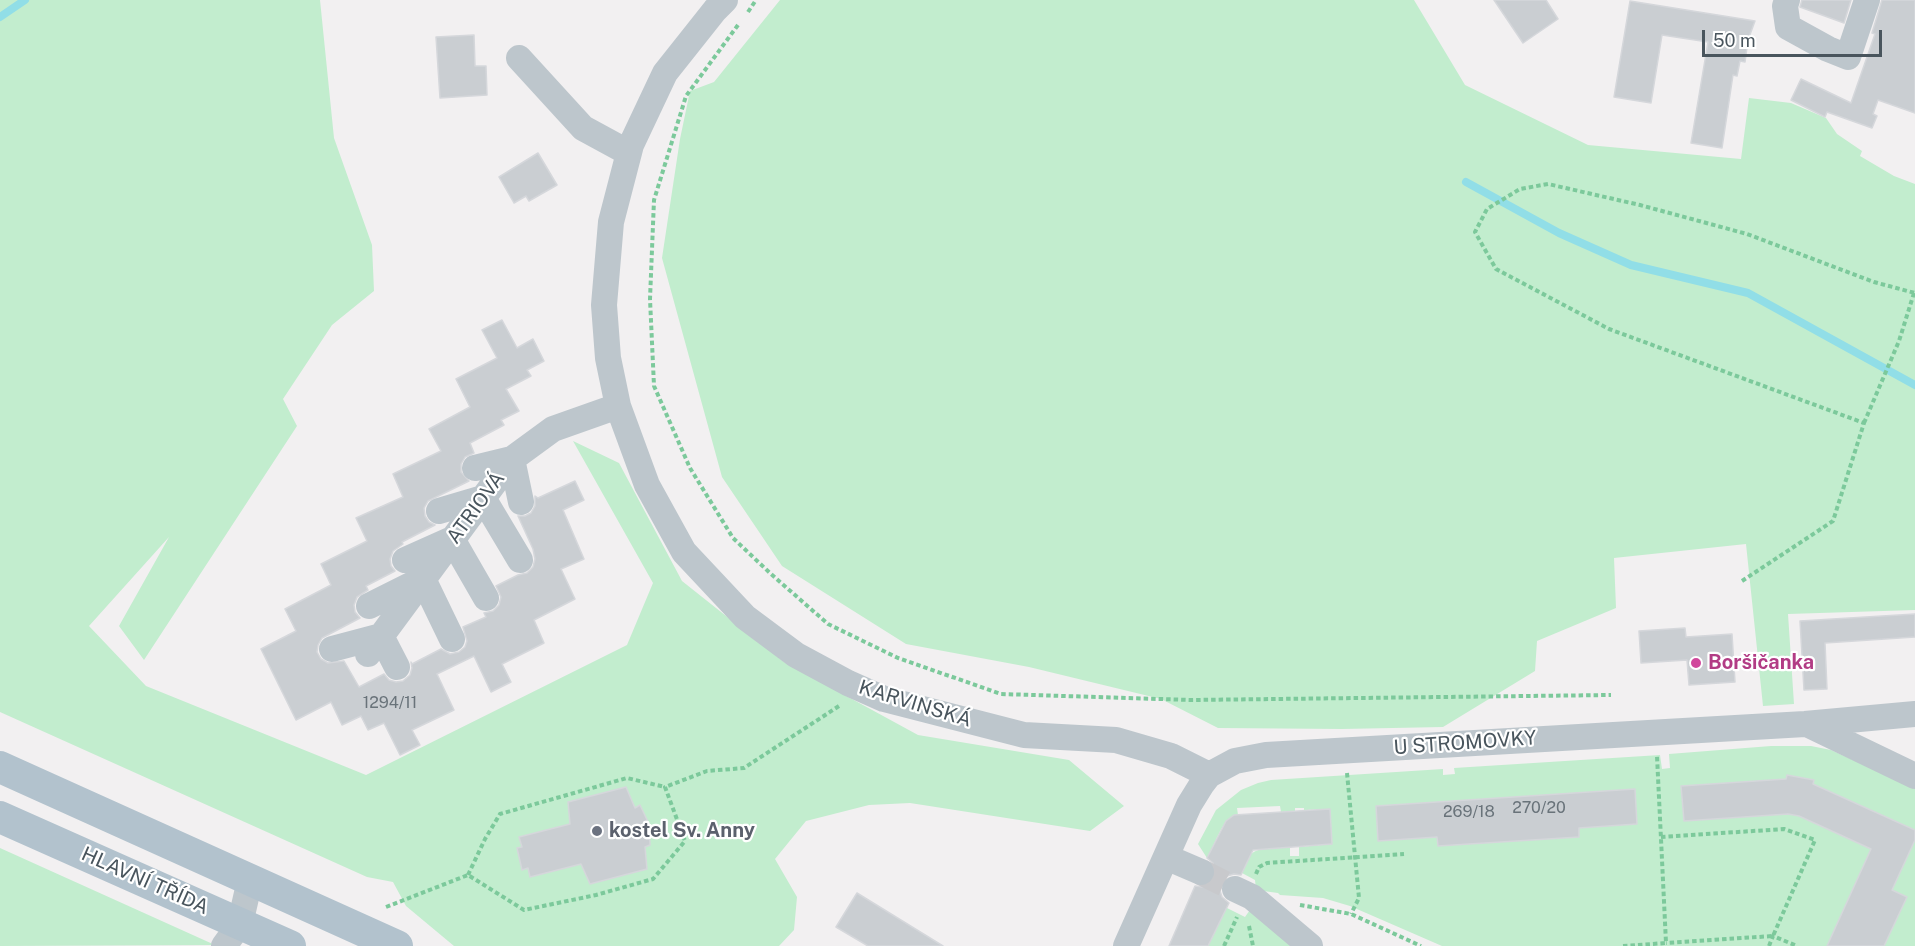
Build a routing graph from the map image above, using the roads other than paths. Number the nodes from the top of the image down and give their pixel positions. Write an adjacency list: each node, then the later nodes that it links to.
1 (724, 0): 5 (street, KARVINSKÁ)
2 (1787, 0): 3 (street)
3 (1867, 0)
4 (519, 58): 5 (street)
5 (629, 153): 6 (street, KARVINSKÁ)
6 (618, 406): 7 (street, ATRIOVÁ); 25 (street, KARVINSKÁ)
7 (512, 459): 8 (street); 9 (street, ATRIOVÁ); 10 (street)
8 (475, 468)
9 (483, 498): 11 (street); 12 (street, ATRIOVÁ); 13 (street)
10 (521, 502)
11 (439, 512)
12 (452, 539): 14 (street); 15 (street, ATRIOVÁ); 16 (street)
13 (520, 560)
14 (405, 561)
15 (423, 579): 17 (street); 18 (street); 19 (street, ATRIOVÁ)
16 (486, 598)
17 (369, 606)
18 (452, 639)
19 (375, 645): 20 (street); 21 (street)
20 (332, 649)
21 (397, 667)
22 (1915, 714): 23 (street, U STROMOVKY)
23 (1805, 724): 25 (street, U STROMOVKY); 26 (street)
24 (0, 767): 30 (main road)
25 (1209, 775): 28 (street, U STROMOVKY)
26 (1915, 776)
27 (0, 817): 32 (main road, HLAVNÍ TŘÍDA)
28 (1166, 857): 29 (street); 35 (street, U STROMOVKY)
29 (1201, 872)
30 (250, 880): 32 (street); 34 (main road)
31 (1241, 892): 36 (street)
32 (232, 935): 33 (main road, HLAVNÍ TŘÍDA)
33 (290, 946)
34 (397, 946)
35 (1126, 946)
36 (1310, 946)

